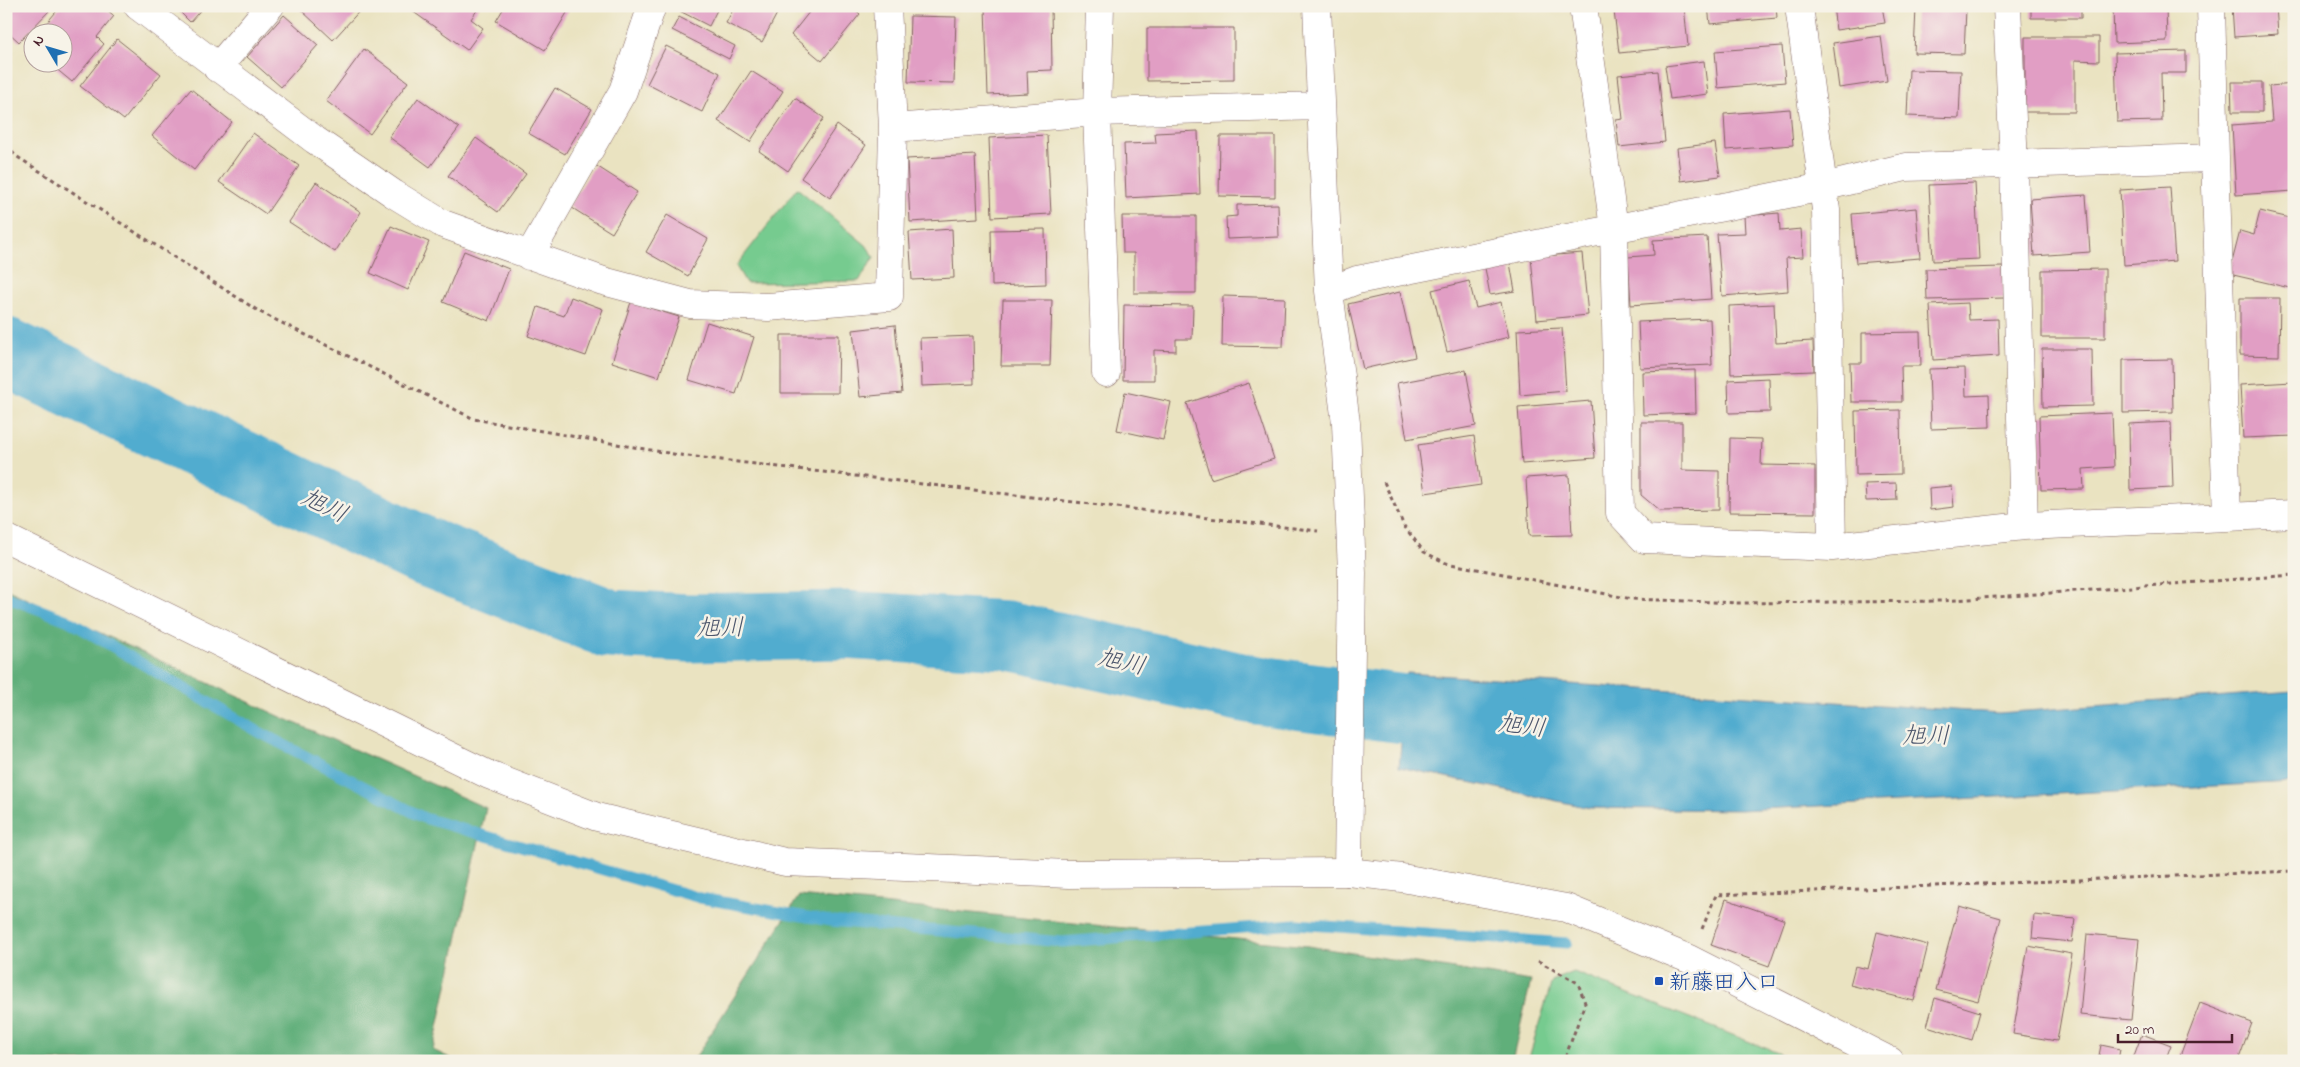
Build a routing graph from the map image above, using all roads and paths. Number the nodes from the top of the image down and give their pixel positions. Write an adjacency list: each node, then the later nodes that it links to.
1 (138, 6): 11 (street)
2 (270, 6): 11 (street)
3 (652, 6): 20 (street)
4 (887, 6): 14 (street)
5 (1100, 6): 13 (street)
6 (1317, 6): 12 (street)
7 (1582, 6): 19 (street)
8 (1799, 6): 18 (street)
9 (2007, 6): 17 (street)
10 (2212, 6): 16 (street)
11 (218, 68): 20 (street)
12 (1320, 106): 13 (street); 21 (street)
13 (1097, 112): 14 (street); 22 (street)
14 (893, 128): 20 (street)
15 (6, 146): 27 (path)
16 (2215, 158): 17 (street); 25 (street)
17 (2014, 165): 18 (street); 26 (street)
18 (1823, 187): 19 (street); 29 (street)
19 (1614, 228): 21 (street); 29 (street)
20 (529, 256)
21 (1329, 291): 27 (street)
22 (1106, 373)
23 (1380, 474): 30 (path)
24 (2294, 514): 25 (street)
25 (2227, 516): 26 (street)
26 (2024, 526): 29 (street)
27 (1350, 535): 32 (street)
28 (6, 538): 32 (street)
29 (1832, 547)
30 (2294, 574)
31 (2294, 871): 33 (path)
32 (1348, 872): 33 (street)
33 (1689, 959): 36 (street)
34 (1538, 961): 35 (path)
35 (1564, 1061)
36 (1890, 1061)

